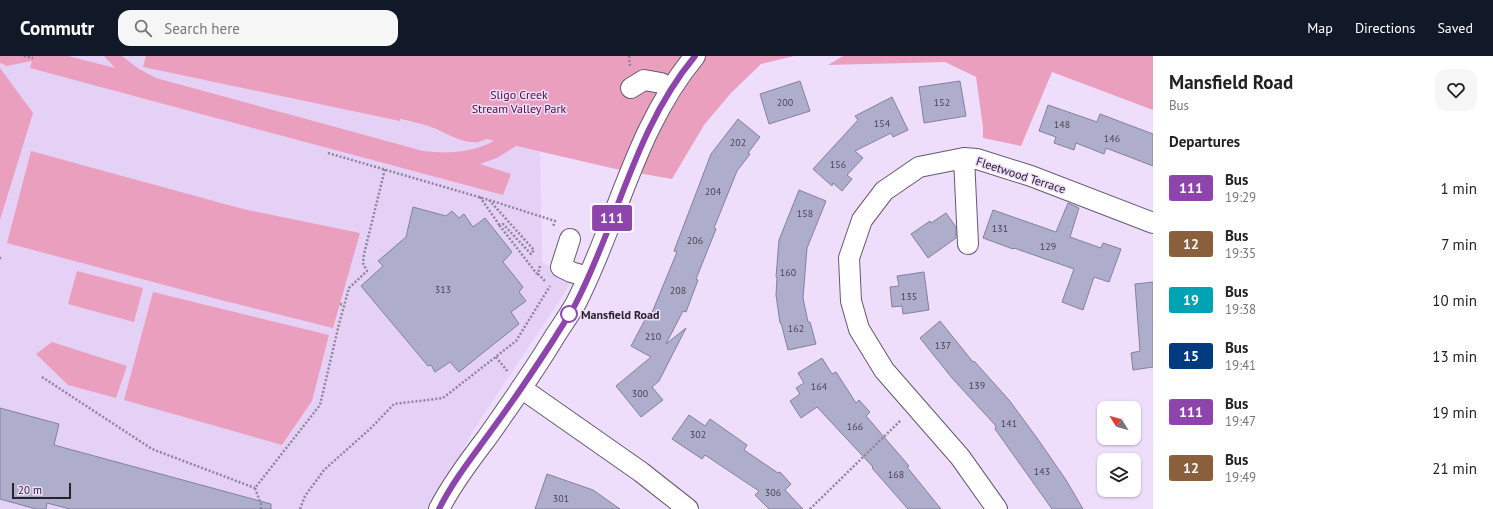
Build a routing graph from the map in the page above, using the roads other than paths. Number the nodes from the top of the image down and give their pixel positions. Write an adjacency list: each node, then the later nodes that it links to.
1 (695, 56): 3 (street)
2 (632, 88): 3 (street)
3 (671, 89): 8 (street)
4 (964, 158): 5 (street, Fleetwood Terrace); 7 (street); 12 (street, Fleetwood Terrace)
5 (1153, 223)
6 (570, 239): 8 (street)
7 (968, 244)
8 (588, 277): 9 (street)
9 (516, 382): 10 (street); 11 (street)
10 (439, 509)
11 (688, 509)
12 (997, 509)

